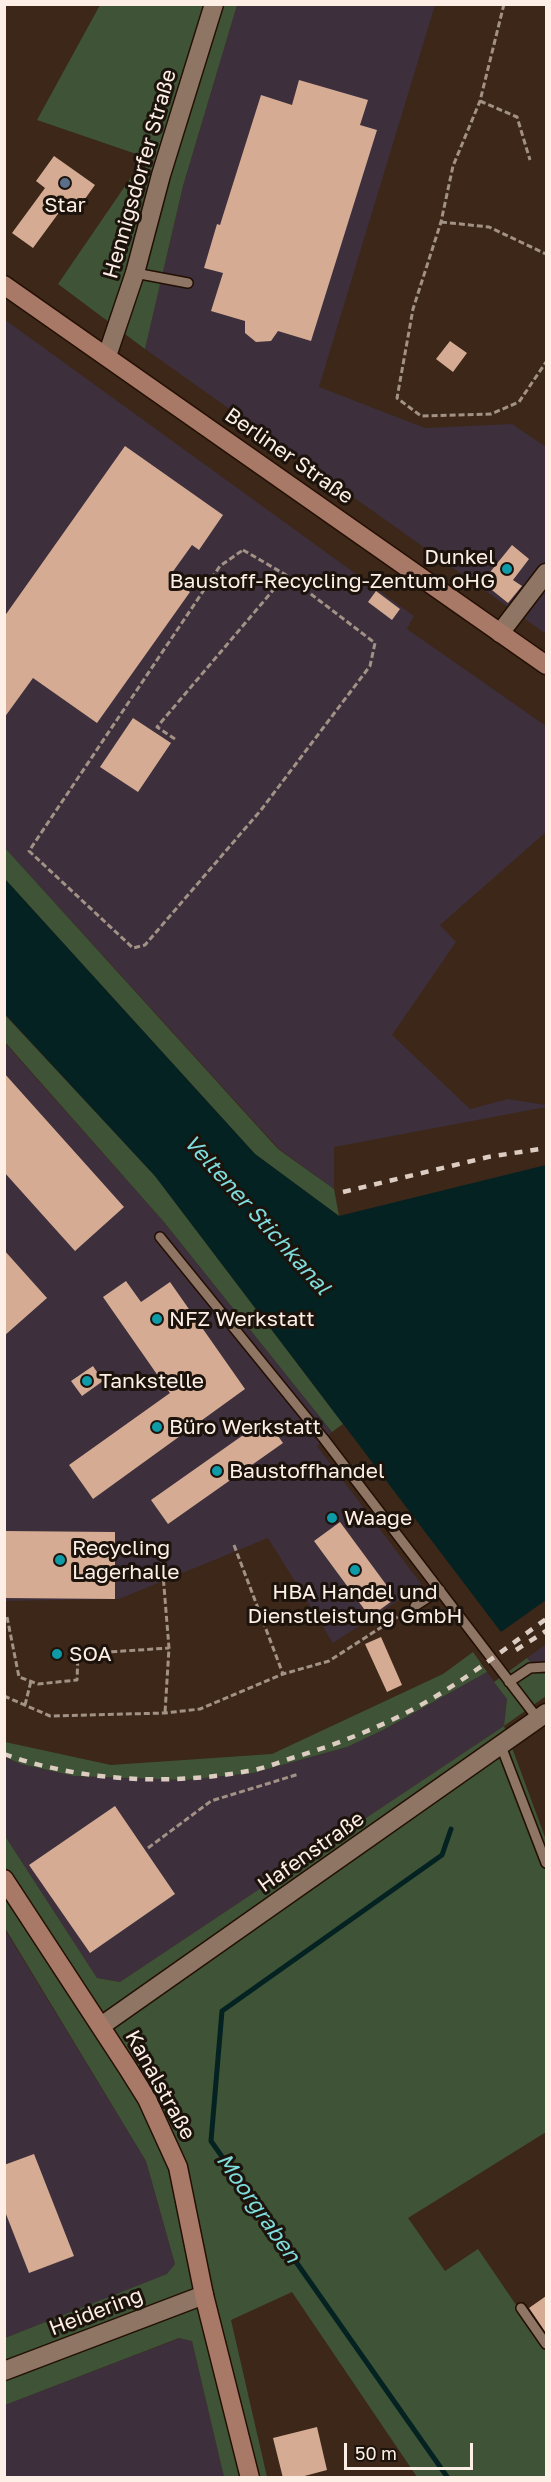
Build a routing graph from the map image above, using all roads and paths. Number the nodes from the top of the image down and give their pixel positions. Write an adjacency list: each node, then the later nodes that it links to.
1 (214, 4): 7 (street, Hennigsdorfer Straße)
2 (504, 4): 3 (path)
3 (480, 100): 4 (path); 5 (path)
4 (530, 160)
5 (441, 222): 6 (path); 11 (path)
6 (546, 254)
7 (135, 273): 8 (lane); 10 (street, Hennigsdorfer Straße)
8 (188, 283)
9 (4, 285): 10 (main road, Berliner Straße)
10 (106, 356): 14 (main road, Berliner Straße)
11 (546, 362)
12 (546, 573): 14 (street)
13 (286, 576): 13 (path); 16 (path)
14 (500, 633): 15 (main road, Berliner Straße)
15 (546, 665)
16 (175, 739)
17 (160, 1237): 18 (lane)
18 (345, 1466): 19 (lane); 22 (lane)
19 (337, 1472)
20 (234, 1545): 27 (path)
21 (162, 1562): 25 (path)
22 (440, 1590): 23 (lane); 28 (lane)
23 (414, 1606): 27 (path)
24 (7, 1617): 29 (path)
25 (169, 1648): 29 (path); 32 (path)
26 (546, 1667): 28 (lane)
27 (283, 1674): 32 (path)
28 (507, 1679): 33 (lane)
29 (31, 1681): 31 (path)
30 (4, 1696): 31 (path)
31 (26, 1705): 32 (path)
32 (165, 1713)
33 (542, 1716): 34 (street, Hafenstraße)
34 (501, 1746): 37 (lane); 39 (street, Hafenstraße)
35 (299, 1774): 36 (path)
36 (148, 1848)
37 (546, 1863)
38 (4, 1879): 39 (main road, Kanalstraße)
39 (101, 2026): 40 (main road, Kanalstraße)
40 (204, 2295): 43 (street, Heidering); 44 (main road, Kanalstraße)
41 (521, 2308): 42 (lane)
42 (546, 2344)
43 (4, 2371)
44 (250, 2478)

